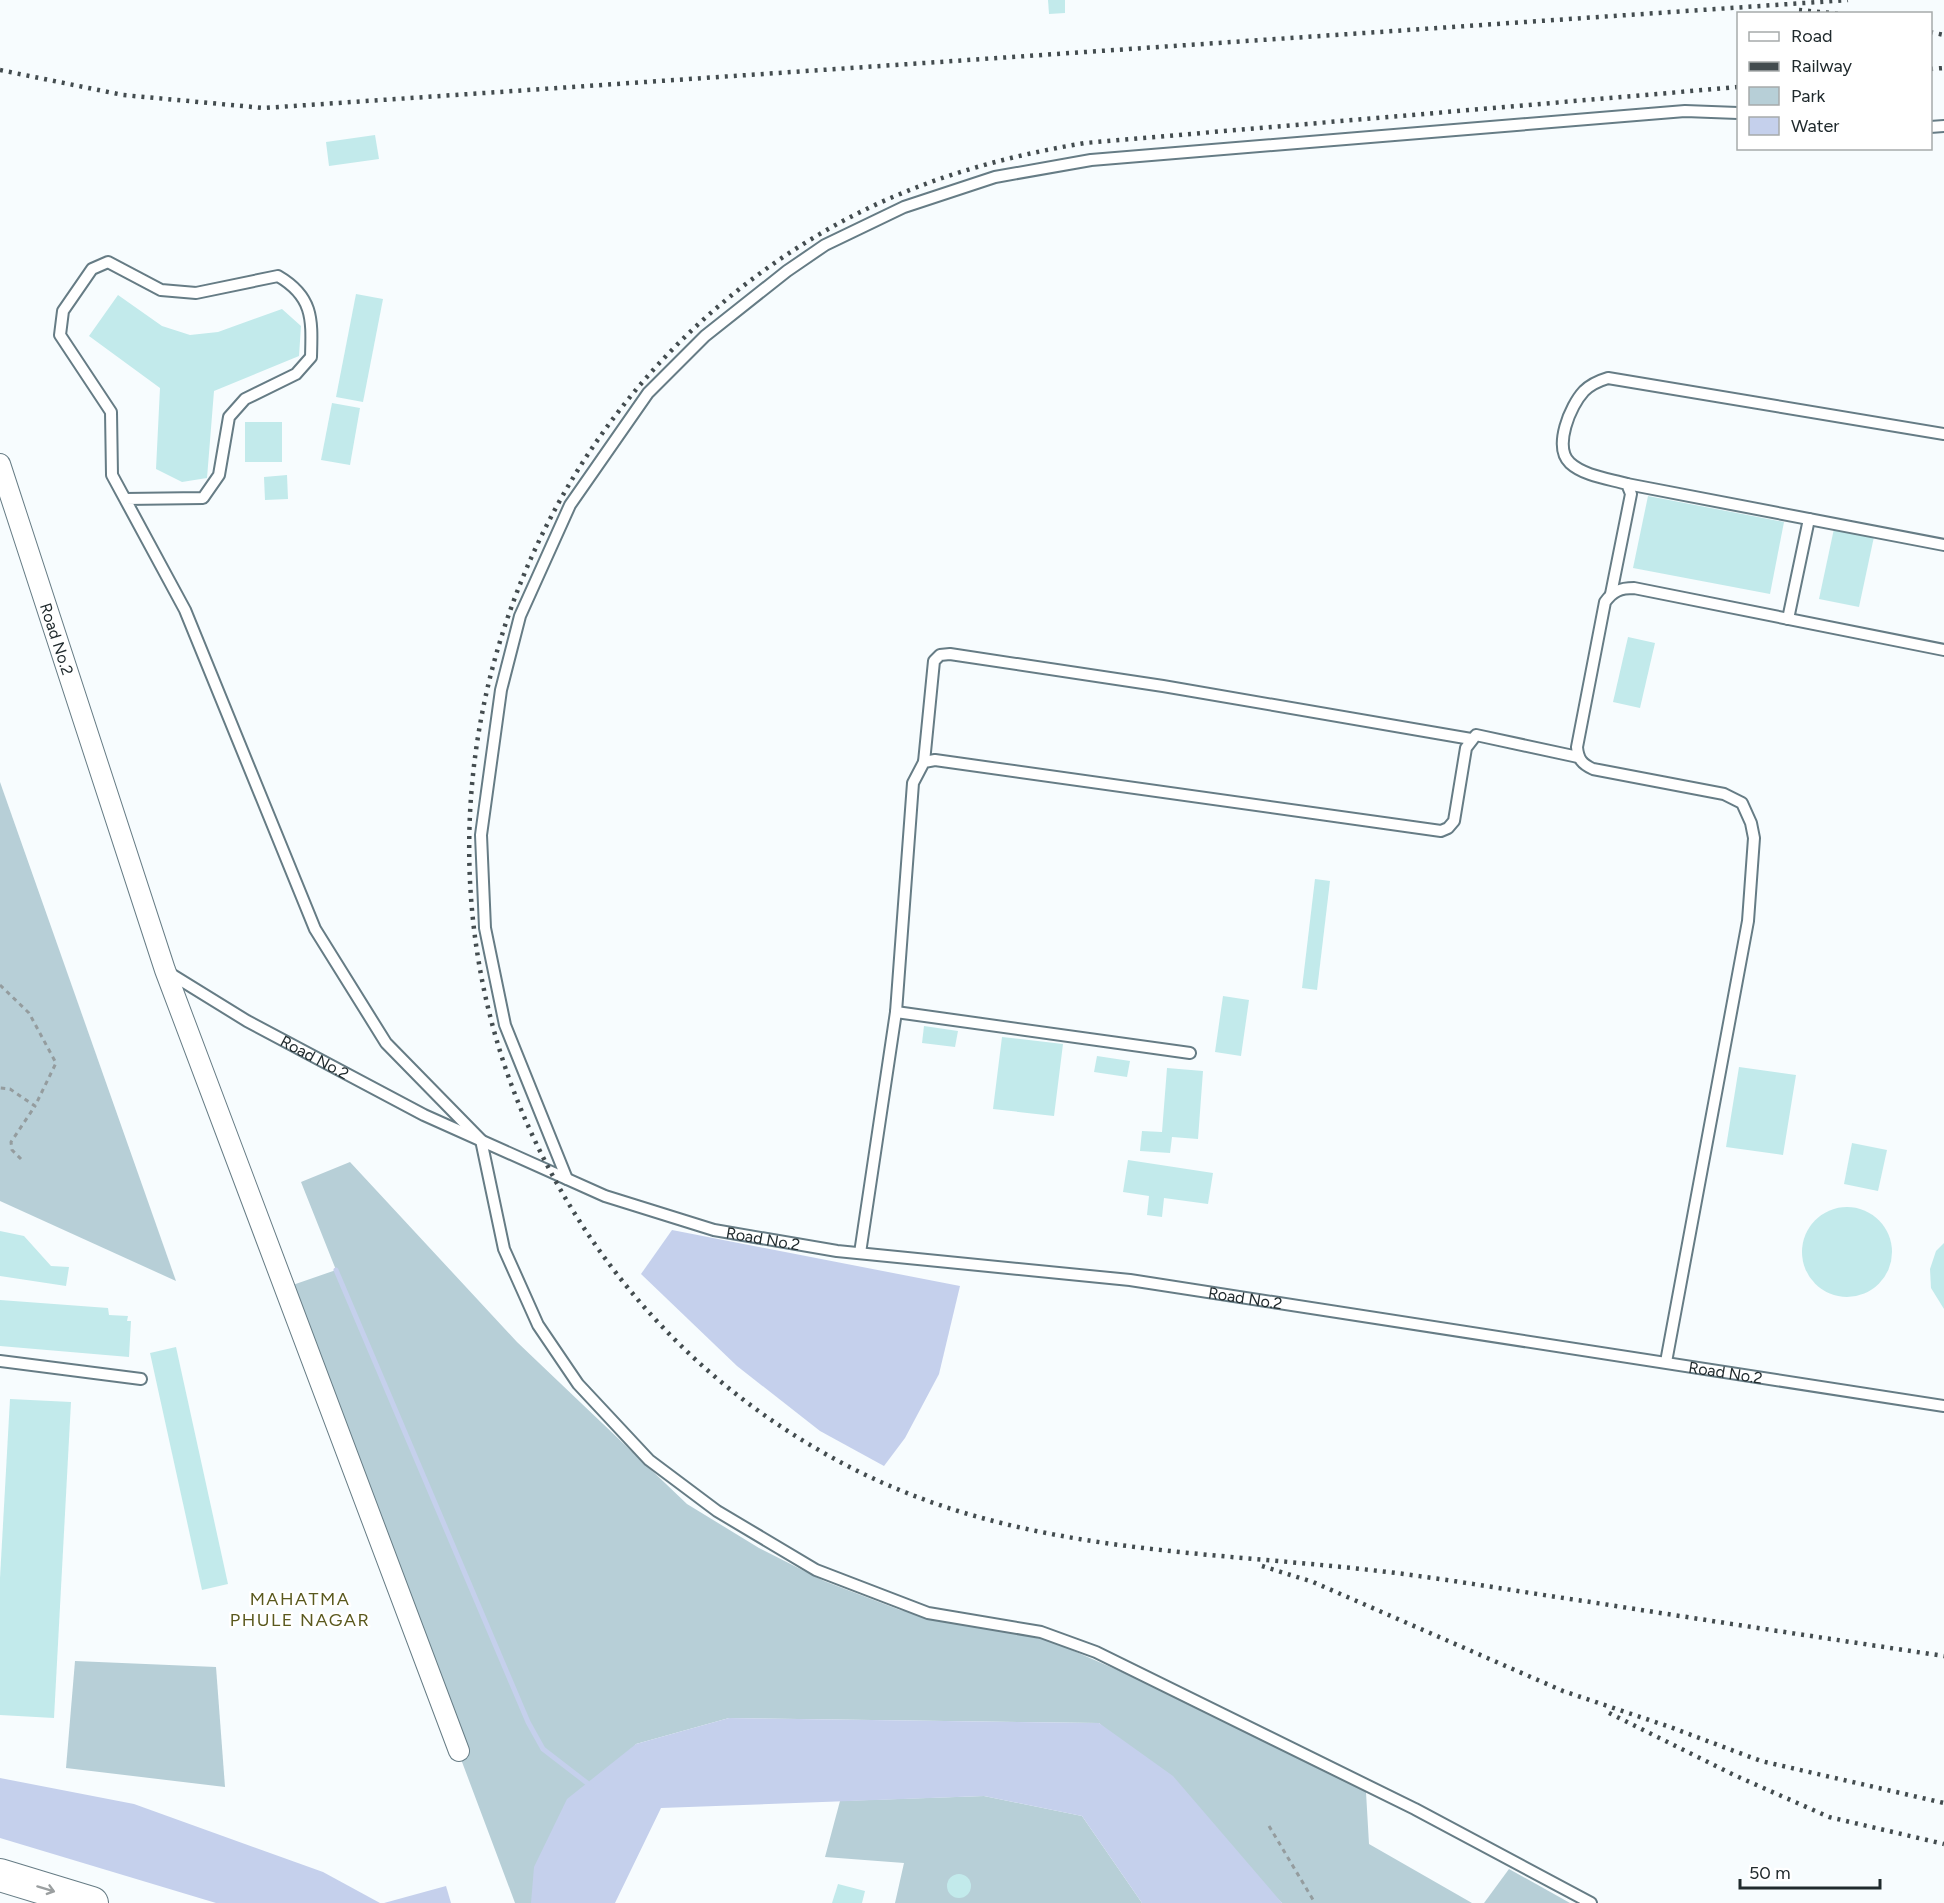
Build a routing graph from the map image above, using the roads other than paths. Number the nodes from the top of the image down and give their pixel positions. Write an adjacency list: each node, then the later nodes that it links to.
1 (1737, 113): 18 (lane)
2 (1944, 434): 4 (lane)
3 (0, 464): 14 (street, Road No.2)
4 (1627, 484): 6 (lane); 8 (lane)
5 (125, 499): 5 (lane); 17 (lane)
6 (1809, 519): 7 (lane); 9 (lane)
7 (1944, 544)
8 (1611, 594): 9 (lane); 12 (lane)
9 (1788, 619): 10 (lane)
10 (1944, 651)
11 (1471, 739): 12 (lane); 13 (lane); 13 (lane)
12 (1578, 757): 21 (lane)
13 (924, 762): 15 (lane)
14 (165, 970): 17 (lane, Road No.2); 24 (street)
15 (896, 1012): 16 (lane); 19 (lane)
16 (1190, 1053)
17 (481, 1140): 18 (lane, Road No.2); 27 (lane)
18 (567, 1179): 19 (lane, Road No.2)
19 (860, 1253): 21 (lane, Road No.2)
20 (0, 1361): 22 (lane)
21 (1666, 1362): 23 (lane, Road No.2)
22 (141, 1379)
23 (1944, 1406)
24 (459, 1751)
25 (0, 1875): 26 (main road, one-way to 26)
26 (92, 1903)
27 (1591, 1903)

